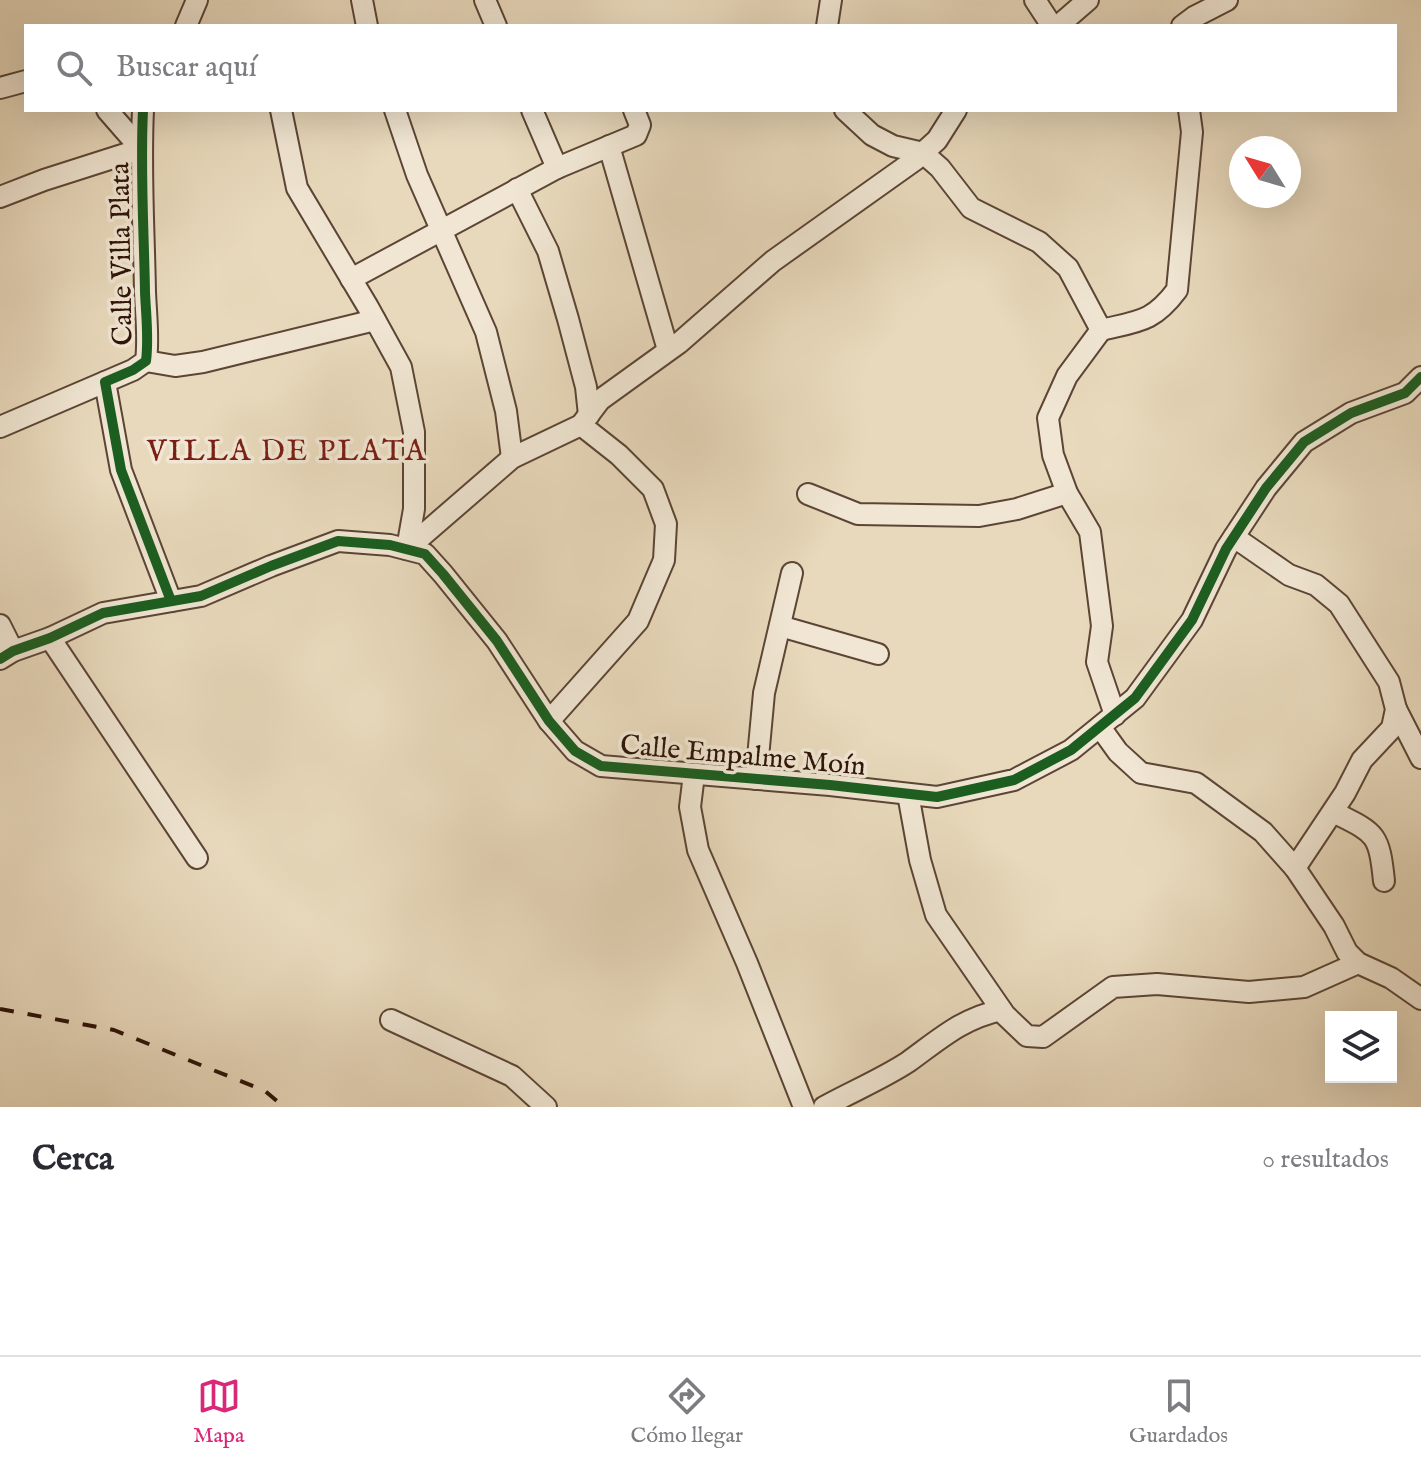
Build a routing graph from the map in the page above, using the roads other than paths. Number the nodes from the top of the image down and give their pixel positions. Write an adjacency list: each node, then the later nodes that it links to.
1 (197, 0): 8 (street)
2 (362, 0): 9 (street)
3 (485, 0): 10 (street)
4 (831, 0): 11 (street)
5 (1035, 0): 12 (street)
6 (1088, 0): 13 (street)
7 (1227, 0): 14 (street)
8 (187, 24)
9 (367, 24)
10 (495, 24)
11 (827, 24)
12 (1053, 24)
13 (1058, 24)
14 (1185, 24)
15 (24, 82): 16 (street)
16 (0, 88)
17 (109, 112): 27 (street)
18 (143, 112): 27 (street, Calle Villa Plata)
19 (281, 112): 33 (street)
20 (396, 112): 32 (street)
21 (533, 112): 29 (street)
22 (635, 112): 26 (street)
23 (847, 112): 28 (street)
24 (955, 112): 28 (street)
25 (1189, 112): 35 (street)
26 (609, 146): 29 (street); 36 (street)
27 (141, 149): 31 (street); 37 (street, Calle Villa Plata)
28 (923, 153): 35 (street); 36 (street)
29 (557, 168): 30 (street)
30 (517, 189): 32 (street); 40 (street)
31 (0, 197)
32 (442, 230): 33 (street); 42 (street)
33 (351, 279): 34 (street)
34 (375, 320): 37 (street); 46 (street)
35 (1101, 330): 43 (street)
36 (668, 350): 40 (street)
37 (146, 361): 39 (street, Calle Villa Plata)
38 (1421, 377): 45 (street, Calle Empalme Moín)
39 (105, 382): 41 (street); 48 (street, Calle Villa Plata)
40 (585, 420): 42 (street); 55 (street)
41 (0, 427)
42 (512, 458): 46 (street)
43 (1067, 493): 44 (street); 56 (street)
44 (808, 494)
45 (1234, 537): 54 (street); 56 (street, Calle Empalme Moín)
46 (407, 549): 48 (street, Calle Empalme Moín); 55 (street, Calle Empalme Moín)
47 (792, 573): 50 (street)
48 (171, 601): 51 (street, Calle Empalme Moín)
49 (0, 625): 53 (street)
50 (780, 626): 52 (street); 59 (street)
51 (50, 638): 53 (street, Calle Empalme Moín); 62 (street)
52 (878, 654)
53 (7, 655)
54 (1396, 709): 57 (street); 61 (street)
55 (549, 721): 58 (street, Calle Empalme Moín)
56 (1107, 721): 60 (street, Calle Empalme Moín); 63 (street)
57 (1421, 758)
58 (694, 774): 59 (street, Calle Empalme Moín); 70 (street)
59 (756, 779): 60 (street, Calle Empalme Moín)
60 (908, 794): 67 (street)
61 (1333, 812): 63 (street); 64 (street)
62 (197, 858)
63 (1295, 868): 65 (street)
64 (1384, 881)
65 (1358, 963): 66 (street); 67 (street)
66 (1421, 999)
67 (1001, 1010): 71 (street)
68 (391, 1020): 69 (street)
69 (546, 1107)
70 (804, 1107)
71 (824, 1107)

